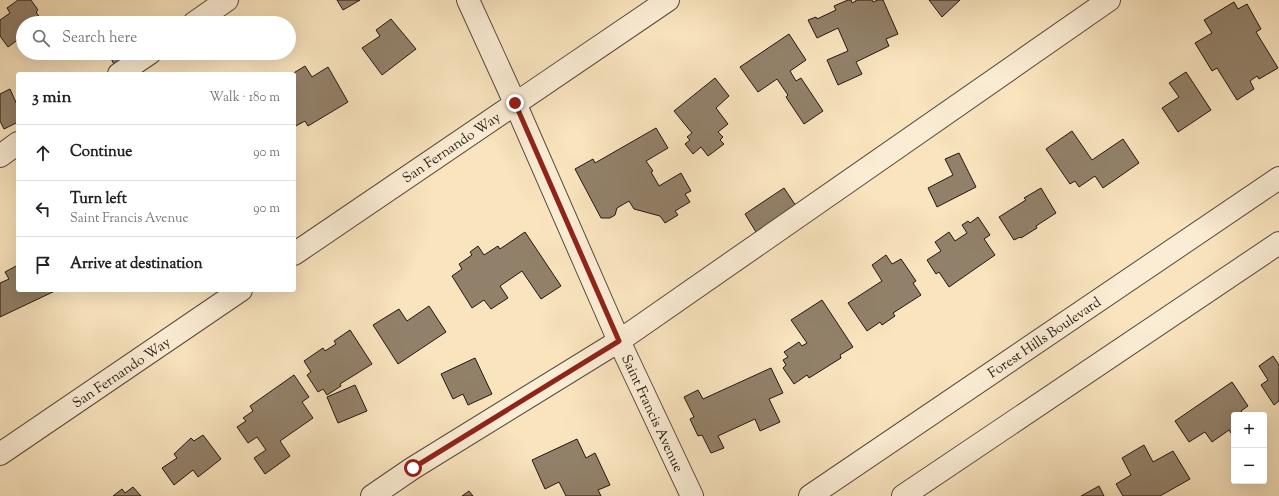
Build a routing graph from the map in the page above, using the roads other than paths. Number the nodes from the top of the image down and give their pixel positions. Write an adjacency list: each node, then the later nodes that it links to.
1 (227, 0): 5 (street)
2 (468, 0): 8 (street, Saint Francis Avenue)
3 (668, 0): 8 (street, San Fernando Way)
4 (1109, 0): 15 (street)
5 (204, 16)
6 (140, 60): 7 (street)
7 (122, 72)
8 (515, 103): 13 (street, San Fernando Way); 15 (street, Saint Francis Avenue)
9 (16, 145): 10 (street)
10 (0, 156)
11 (1279, 178): 19 (street, Forest Hills Boulevard)
12 (1279, 243): 20 (street)
13 (296, 253)
14 (238, 292): 16 (street, San Fernando Way)
15 (619, 341): 17 (street); 18 (street, Saint Francis Avenue)
16 (0, 454)
17 (372, 496)
18 (692, 496)
19 (810, 496)
20 (903, 496)

